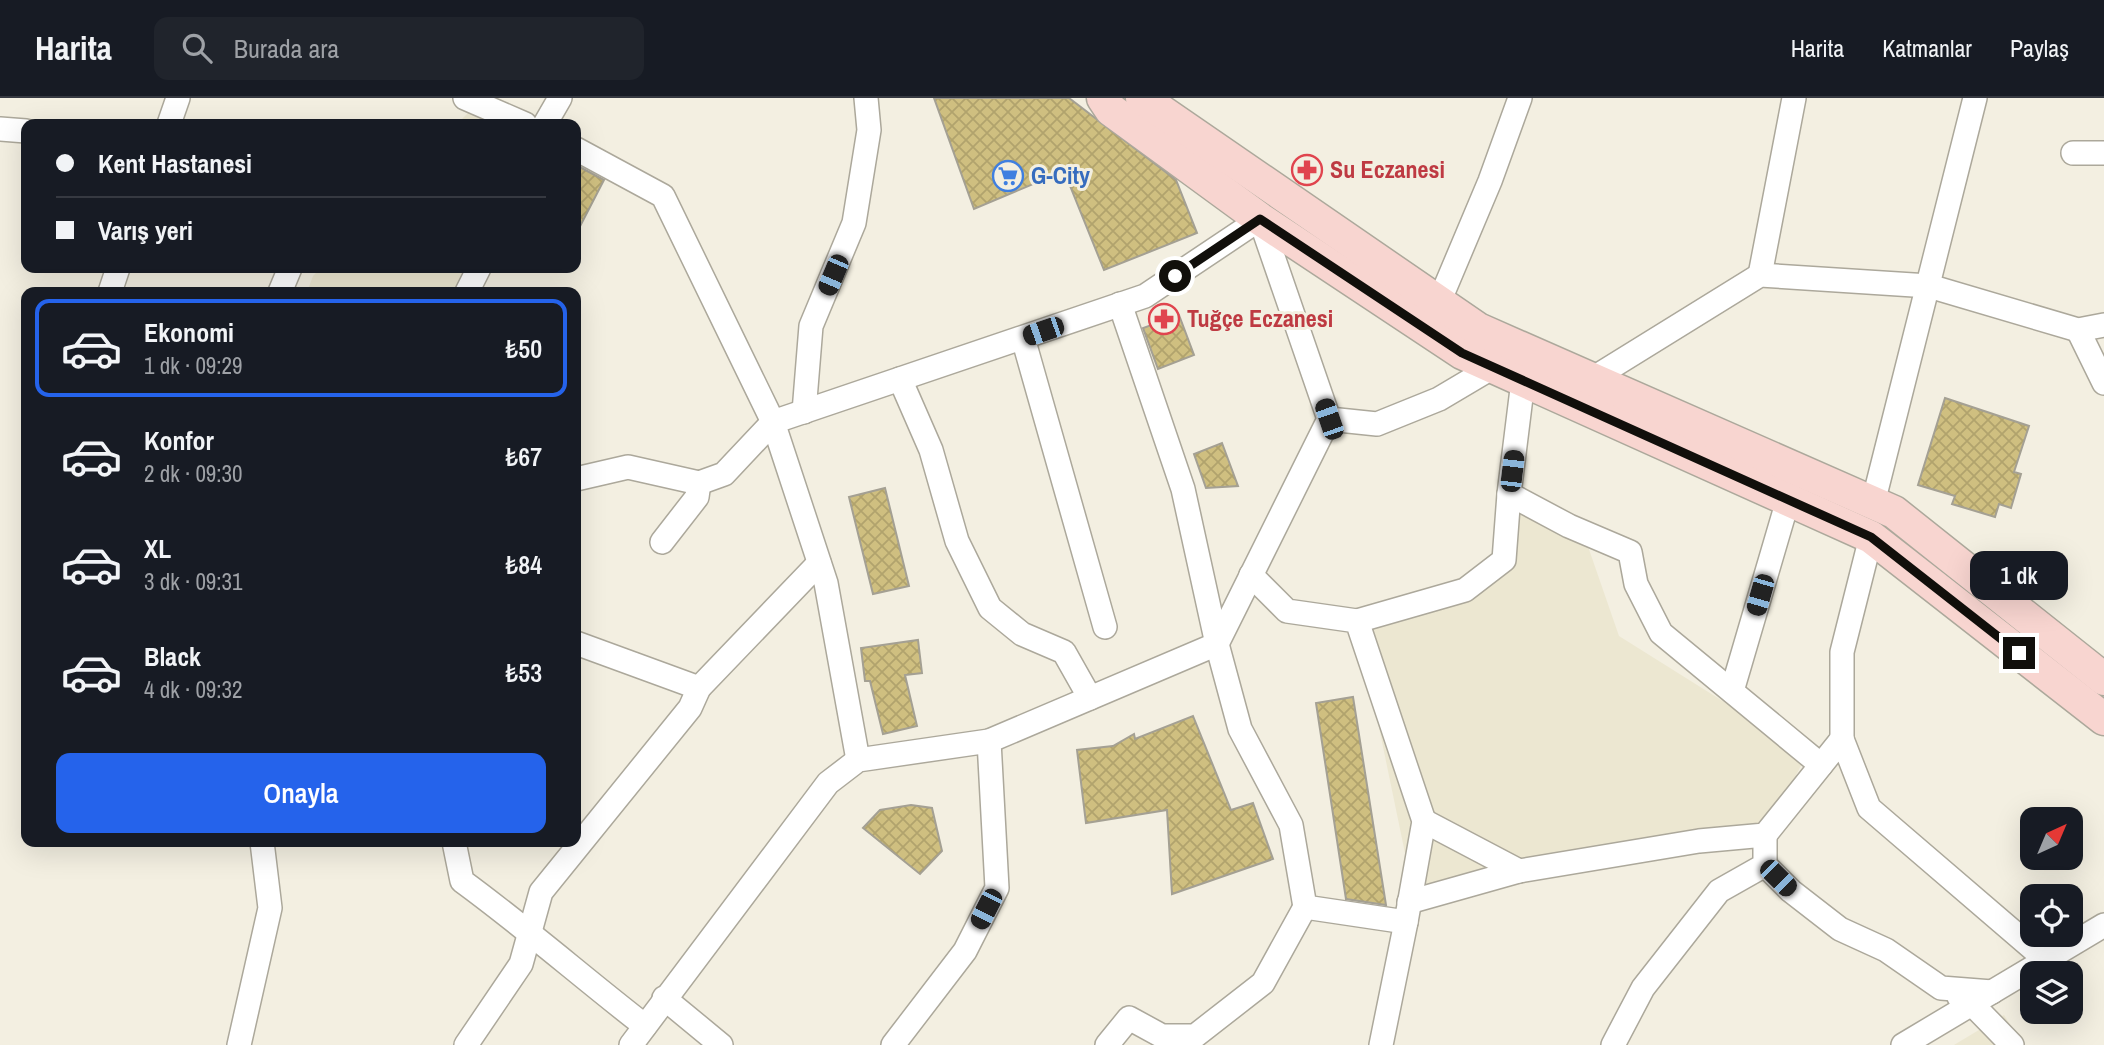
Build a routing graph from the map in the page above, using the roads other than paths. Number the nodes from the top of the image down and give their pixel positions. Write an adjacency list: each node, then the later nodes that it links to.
1 (178, 98): 10 (street)
2 (465, 98): 11 (street)
3 (560, 98): 12 (street)
4 (866, 98): 31 (street)
5 (1104, 98): 18 (street)
6 (1142, 98): 21 (street)
7 (1520, 98): 21 (street)
8 (1794, 98): 19 (street)
9 (1975, 98): 20 (street)
10 (171, 119)
11 (513, 119)
12 (548, 119)
13 (0, 129): 14 (street)
14 (21, 131)
15 (581, 152): 33 (street)
16 (2073, 153): 17 (street)
17 (2104, 153)
18 (1260, 219): 22 (street); 26 (street); 32 (street)
19 (1760, 275): 20 (street); 28 (street)
20 (1929, 286): 24 (street); 38 (street)
21 (1439, 302): 28 (street)
22 (1121, 304): 25 (street); 45 (street)
23 (2104, 325): 24 (street)
24 (2078, 330): 30 (street)
25 (1023, 338): 27 (street); 44 (street)
26 (1493, 367): 29 (street); 32 (street)
27 (900, 379): 31 (street); 50 (street)
28 (1591, 379): 38 (street)
29 (1523, 381): 36 (street); 37 (street)
30 (2104, 383)
31 (804, 412): 33 (street)
32 (1329, 419): 42 (street)
33 (773, 422): 35 (street); 41 (street)
34 (581, 478): 35 (street)
35 (699, 483): 40 (street)
36 (1509, 494): 43 (street); 49 (street)
37 (1788, 500): 39 (street); 49 (street)
38 (1872, 503): 47 (street)
39 (1871, 537): 51 (street); 52 (street)
40 (663, 542)
41 (820, 563): 48 (street); 54 (street)
42 (1251, 575): 43 (street); 45 (street)
43 (1357, 621): 56 (street)
44 (1105, 627)
45 (1217, 644): 50 (street); 64 (street)
46 (581, 645): 48 (street)
47 (2104, 679)
48 (699, 688): 58 (street)
49 (1732, 691): 55 (street)
50 (1090, 698): 53 (street)
51 (2104, 719)
52 (1842, 739): 55 (street); 68 (street)
53 (989, 741): 54 (street); 78 (street)
54 (859, 760): 71 (street)
55 (1821, 765): 57 (street)
56 (1424, 821): 63 (street); 65 (street)
57 (1765, 835): 62 (street); 63 (street)
58 (581, 843)
59 (263, 847): 74 (street)
60 (455, 847): 67 (street)
61 (577, 847): 67 (street)
62 (1765, 865): 69 (street); 81 (street)
63 (1519, 871): 65 (street)
64 (1305, 907): 65 (street); 79 (street)
65 (1408, 912): 80 (street)
66 (2104, 925): 68 (street)
67 (528, 929): 73 (street); 75 (street)
68 (2046, 960): 70 (street)
69 (1941, 988): 70 (street); 72 (street)
70 (1992, 992): 72 (street)
71 (664, 998): 73 (street); 77 (street)
72 (1972, 1004): 82 (street); 83 (street)
73 (645, 1026): 76 (street)
74 (239, 1045)
75 (466, 1045)
76 (631, 1045)
77 (722, 1045)
78 (893, 1045)
79 (1107, 1045)
80 (1381, 1045)
81 (1613, 1045)
82 (1903, 1045)
83 (2012, 1045)

